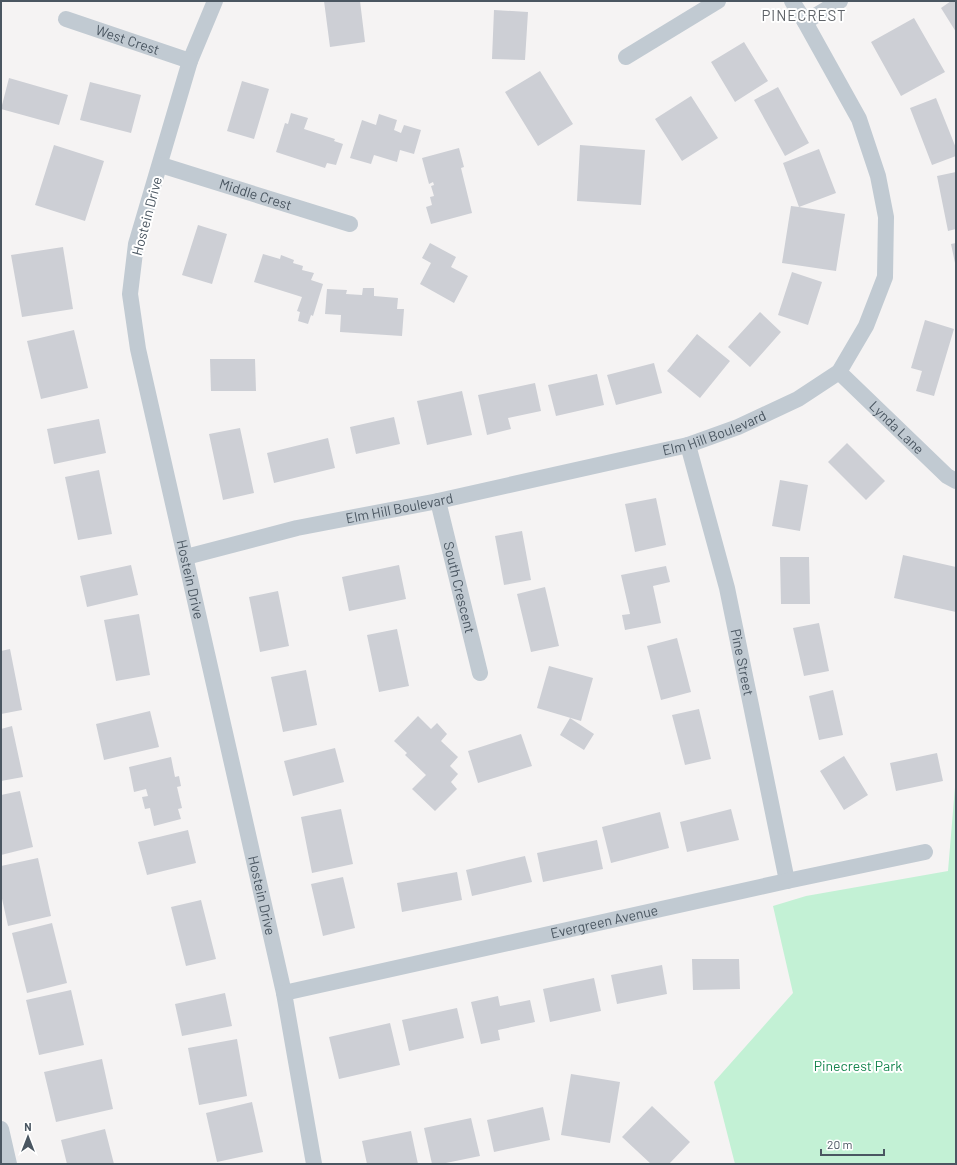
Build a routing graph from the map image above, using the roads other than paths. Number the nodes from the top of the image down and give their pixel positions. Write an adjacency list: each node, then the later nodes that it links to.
1 (215, 1): 8 (street, Hostein Drive)
2 (718, 1): 7 (street)
3 (792, 1): 6 (street, Elm Hill Boulevard)
4 (840, 1): 6 (street)
5 (66, 18): 8 (street, West Crest)
6 (805, 22): 11 (street, Elm Hill Boulevard)
7 (626, 57)
8 (190, 61): 9 (street, Hostein Drive)
9 (161, 165): 10 (street, Middle Crest); 15 (street, Hostein Drive)
10 (350, 224)
11 (839, 372): 12 (street, Elm Hill Boulevard); 13 (street, Lynda Lane)
12 (688, 445): 14 (street, Elm Hill Boulevard); 18 (street, Pine Street)
13 (956, 481)
14 (438, 501): 15 (street, Elm Hill Boulevard); 16 (street, South Crescent)
15 (186, 557): 19 (street, Hostein Drive)
16 (480, 673)
17 (925, 852): 18 (street, Evergreen Avenue)
18 (788, 881): 19 (street, Evergreen Avenue)
19 (284, 993): 22 (street, Hostein Drive)
20 (1, 1129): 21 (street)
21 (9, 1164)
22 (314, 1164)

